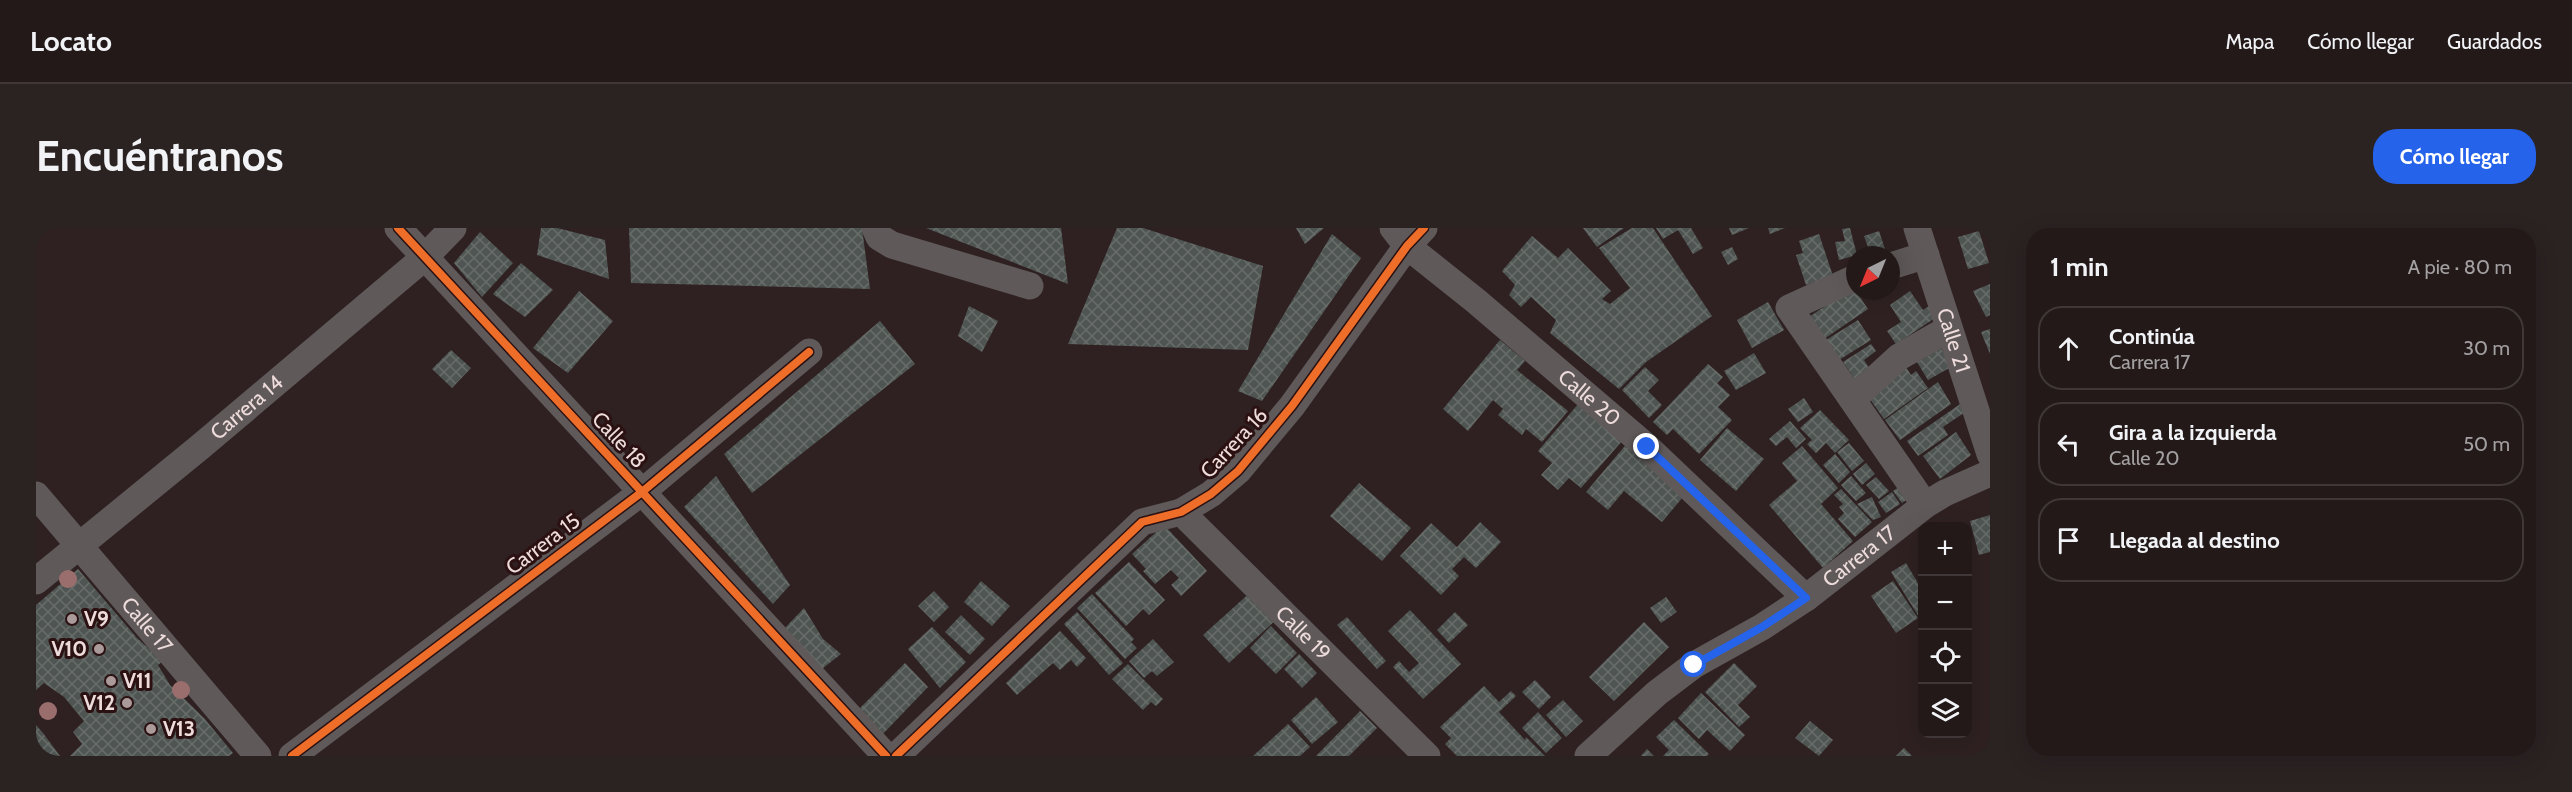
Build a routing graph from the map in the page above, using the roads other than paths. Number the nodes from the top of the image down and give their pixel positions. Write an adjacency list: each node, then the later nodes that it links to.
1 (398, 228): 7 (street, Calle 18)
2 (453, 228): 7 (street, Carrera 14)
3 (875, 228): 10 (street)
4 (1917, 228): 6 (street, Calle 21)
5 (1408, 234): 19 (street, Carrera 16); 22 (street, Calle 20)
6 (1926, 255): 8 (street); 11 (street, Calle 21)
7 (425, 257): 16 (street, Calle 18); 20 (street, Carrera 14)
8 (1900, 263)
9 (1846, 282): 13 (street)
10 (1030, 286)
11 (1948, 329): 13 (street); 14 (street, Calle 21)
12 (809, 352): 16 (street, Carrera 15)
13 (1854, 398): 18 (street)
14 (1990, 454)
15 (1990, 473): 18 (street, Carrera 17)
16 (642, 492): 24 (street, Carrera 15); 25 (street, Calle 18)
17 (36, 495): 20 (street, Calle 17)
18 (1925, 505): 22 (street, Carrera 17)
19 (1181, 512): 26 (street, Carrera 16); 27 (street, Calle 19)
20 (80, 545): 21 (street, Carrera 14); 23 (street, Calle 17)
21 (36, 581)
22 (1806, 598): 28 (street, Carrera 17)
23 (258, 756)
24 (292, 756)
25 (886, 756)
26 (896, 756)
27 (1427, 756)
28 (1588, 756)

